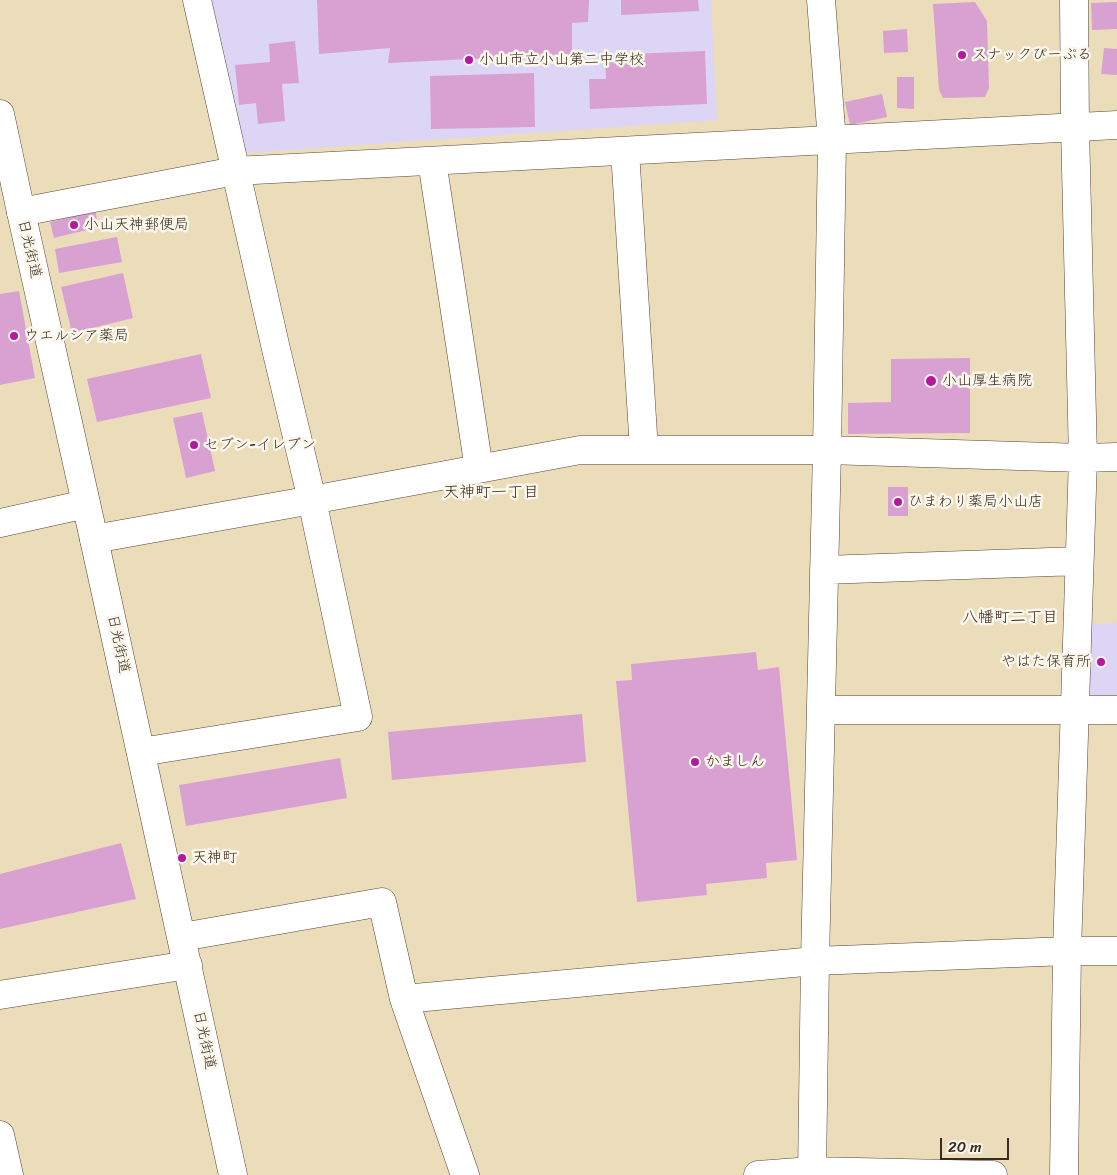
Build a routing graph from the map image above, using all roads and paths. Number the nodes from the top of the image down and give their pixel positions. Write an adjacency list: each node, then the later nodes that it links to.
1 (197, 0): 10 (street)
2 (821, 0): 7 (street)
3 (1074, 0): 6 (street)
4 (0, 114): 11 (street, 日光街道)
5 (1117, 125): 6 (street)
6 (1075, 127): 7 (street); 14 (street)
7 (832, 141): 8 (street); 13 (street)
8 (625, 151): 9 (street); 12 (street)
9 (432, 161): 10 (street); 16 (street)
10 (235, 171): 11 (street); 17 (street)
11 (21, 212): 18 (street, 日光街道)
12 (644, 450): 13 (street); 16 (street)
13 (827, 450): 14 (street); 22 (street)
14 (1083, 458): 15 (street); 21 (street)
15 (1117, 458)
16 (479, 469): 17 (street)
17 (312, 500): 20 (street); 26 (street)
18 (86, 504): 19 (street); 20 (street, 日光街道)
19 (0, 523)
20 (94, 539): 26 (street, 日光街道)
21 (1079, 561): 22 (street); 24 (street)
22 (824, 570): 23 (street)
23 (821, 710): 24 (street); 30 (street)
24 (1074, 710): 25 (street); 28 (street)
25 (1117, 710)
26 (141, 752): 27 (street, 日光街道)
27 (182, 937): 31 (street, 日光街道); 33 (street)
28 (1067, 951): 29 (street); 30 (street); 41 (street)
29 (1117, 951)
30 (815, 961): 33 (street); 35 (street)
31 (188, 965): 32 (street); 37 (street, 日光街道)
32 (0, 995)
33 (404, 999): 38 (street)
34 (0, 1135): 36 (street)
35 (812, 1173): 39 (street); 40 (street)
36 (9, 1175)
37 (233, 1175)
38 (465, 1175)
39 (758, 1175)
40 (993, 1175)
41 (1064, 1175)

